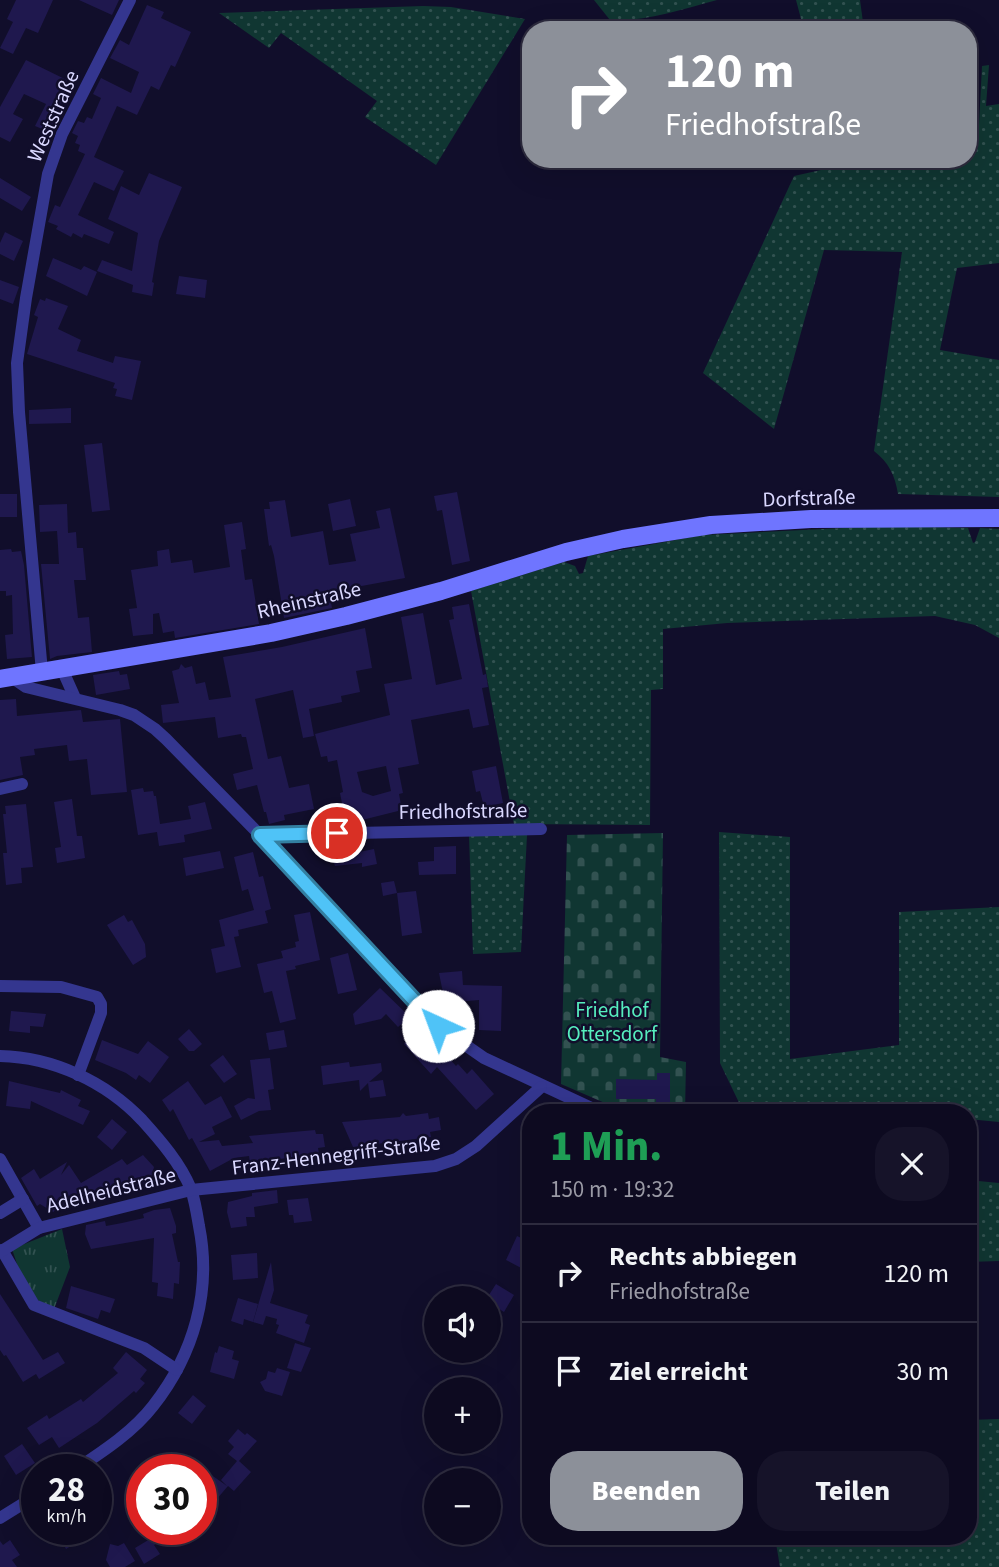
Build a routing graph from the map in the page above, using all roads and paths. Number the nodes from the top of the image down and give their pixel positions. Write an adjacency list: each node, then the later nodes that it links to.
1 (130, 0): 5 (street, Weststraße)
2 (999, 518): 3 (main road, Dorfstraße)
3 (623, 539): 4 (main road, Rheinstraße)
4 (62, 669): 5 (main road, Rheinstraße); 7 (street)
5 (42, 672): 6 (main road, Rheinstraße)
6 (6, 679): 7 (street)
7 (75, 698): 11 (street)
8 (22, 784): 9 (street)
9 (0, 789)
10 (541, 829): 11 (street, Friedhofstraße)
11 (260, 835): 15 (street)
12 (0, 986): 14 (street)
13 (0, 1056): 14 (street)
14 (78, 1075): 18 (street)
15 (541, 1087): 16 (street); 18 (street, Franz-Hennegriff-Straße)
16 (581, 1104)
17 (0, 1159): 19 (street, Adelheidstraße)
18 (191, 1190): 21 (street, Adelheidstraße); 23 (street)
19 (23, 1199): 20 (street, Adelheidstraße); 21 (street, Adelheidstraße)
20 (0, 1213)
21 (39, 1228): 22 (street, Adelheidstraße)
22 (1, 1251): 23 (street, Adelheidstraße)
23 (177, 1370): 24 (street)
24 (98, 1454)
25 (21, 1504): 26 (street)
26 (0, 1518)

